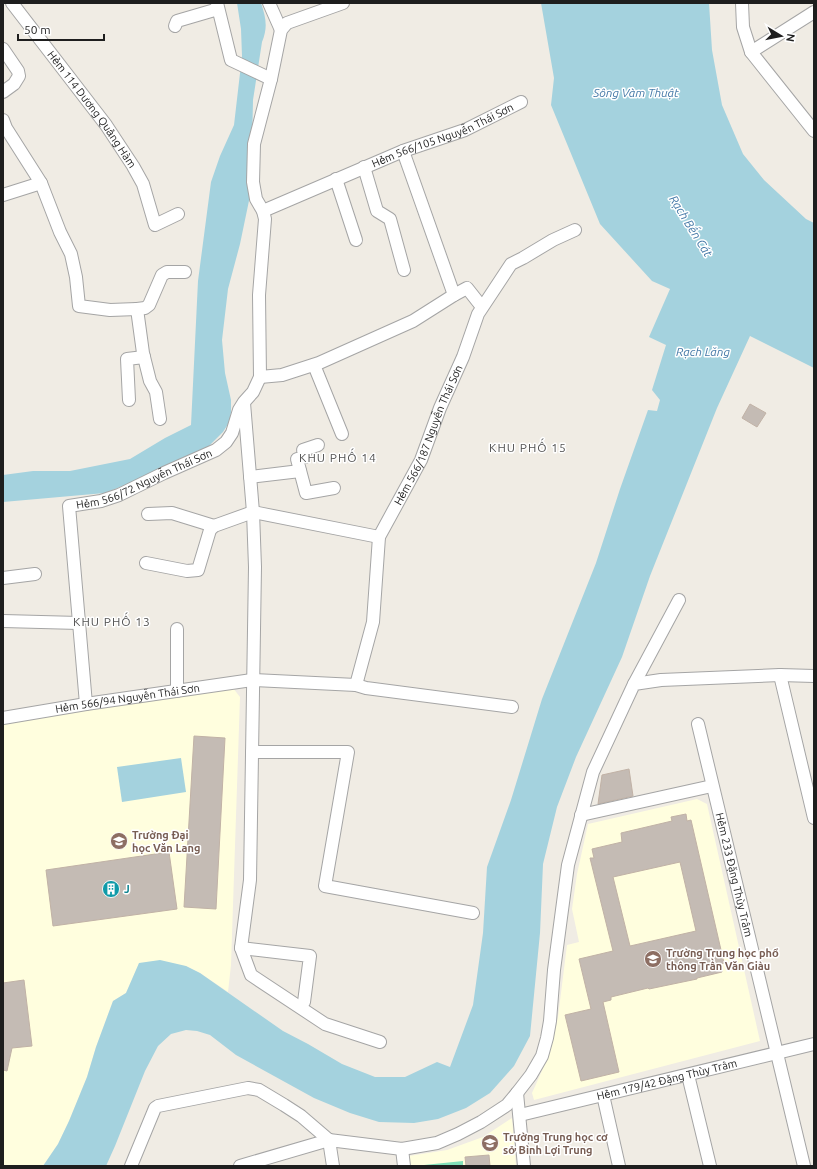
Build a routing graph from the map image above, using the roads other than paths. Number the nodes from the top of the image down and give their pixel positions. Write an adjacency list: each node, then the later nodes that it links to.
1 (12, 3): 22 (street, Hẻm 114 Dương Quảng Hàm)
2 (269, 3): 8 (street)
3 (343, 3): 8 (street)
4 (742, 3): 10 (street)
5 (218, 6): 7 (street); 11 (street)
6 (814, 12): 10 (street)
7 (174, 26)
8 (281, 30): 11 (street)
9 (3, 49): 12 (street)
10 (751, 52): 15 (street)
11 (271, 79): 21 (street)
12 (3, 92)
13 (521, 102): 16 (street, Hẻm 566/105 Nguyễn Thái Sơn)
14 (4, 126): 19 (street)
15 (814, 130)
16 (403, 151): 17 (street, Hẻm 566/105 Nguyễn Thái Sơn); 27 (street)
17 (364, 167): 18 (street, Hẻm 566/105 Nguyễn Thái Sơn); 25 (street, Hẻm 566/105 Nguyễn Thái Sơn)
18 (336, 179): 21 (street, Hẻm 566/105 Nguyễn Thái Sơn); 24 (street)
19 (41, 184): 20 (street); 29 (street)
20 (3, 195)
21 (262, 211): 32 (street)
22 (178, 214)
23 (575, 230): 28 (street, Hẻm 566/187 Nguyễn Thái Sơn)
24 (356, 240)
25 (404, 270)
26 (185, 272): 29 (street)
27 (454, 295): 28 (street); 31 (street)
28 (482, 307): 44 (street, Hẻm 566/187 Nguyễn Thái Sơn)
29 (138, 309): 30 (street)
30 (144, 357): 33 (street); 35 (street)
31 (314, 365): 32 (street); 36 (street)
32 (260, 377): 34 (street)
33 (129, 400)
34 (244, 402): 39 (street); 50 (street, Hẻm 566/72 Nguyễn Thái Sơn)
35 (160, 419)
36 (342, 434)
37 (318, 445): 38 (street)
38 (300, 471): 39 (street); 40 (street)
39 (250, 477): 41 (street)
40 (334, 488)
41 (253, 512): 43 (street); 44 (street); 54 (street)
42 (148, 514): 43 (street)
43 (214, 526): 45 (street)
44 (379, 537): 56 (street, Hẻm 566/187 Nguyễn Thái Sơn)
45 (146, 563)
46 (35, 574): 47 (street)
47 (3, 578)
48 (679, 600): 55 (street)
49 (3, 621): 50 (street)
50 (79, 623): 58 (street, Hẻm 566/72 Nguyễn Thái Sơn)
51 (177, 629): 57 (street)
52 (780, 675): 53 (street); 55 (street); 65 (street)
53 (814, 676)
54 (252, 680): 56 (street); 57 (street, Hẻm 566/94 Nguyễn Thái Sơn); 62 (street)
55 (634, 684): 64 (street)
56 (356, 685): 59 (street)
57 (177, 691): 58 (street, Hẻm 566/94 Nguyễn Thái Sơn)
58 (86, 704): 60 (street, Hẻm 566/94 Nguyễn Thái Sơn)
59 (512, 707)
60 (3, 718)
61 (698, 724): 63 (street, Hẻm 233 Đặng Thùy Trâm)
62 (252, 752): 66 (street); 67 (street)
63 (712, 786): 64 (street); 71 (street, Hẻm 233 Đặng Thùy Trâm)
64 (581, 815): 73 (street)
65 (814, 818)
66 (473, 913)
67 (241, 948): 68 (street); 69 (street)
68 (304, 1002)
69 (380, 1042)
70 (814, 1044): 71 (street, Hẻm 179/42 Đặng Thùy Trâm)
71 (777, 1053): 72 (street, Hẻm 179/42 Đặng Thùy Trâm); 86 (street, Hẻm 233 Đặng Thùy Trâm)
72 (688, 1075): 74 (street, Hẻm 179/42 Đặng Thùy Trâm); 85 (street)
73 (517, 1093): 75 (street); 77 (street)
74 (603, 1095): 75 (street, Hẻm 179/42 Đặng Thùy Trâm); 84 (street)
75 (520, 1115): 83 (street)
76 (329, 1140): 77 (street); 78 (street); 79 (street); 81 (street)
77 (402, 1149): 82 (street)
78 (266, 1162): 80 (street)
79 (130, 1166)
80 (240, 1166)
81 (333, 1166)
82 (404, 1166)
83 (524, 1166)
84 (619, 1166)
85 (710, 1166)
86 (804, 1166)

